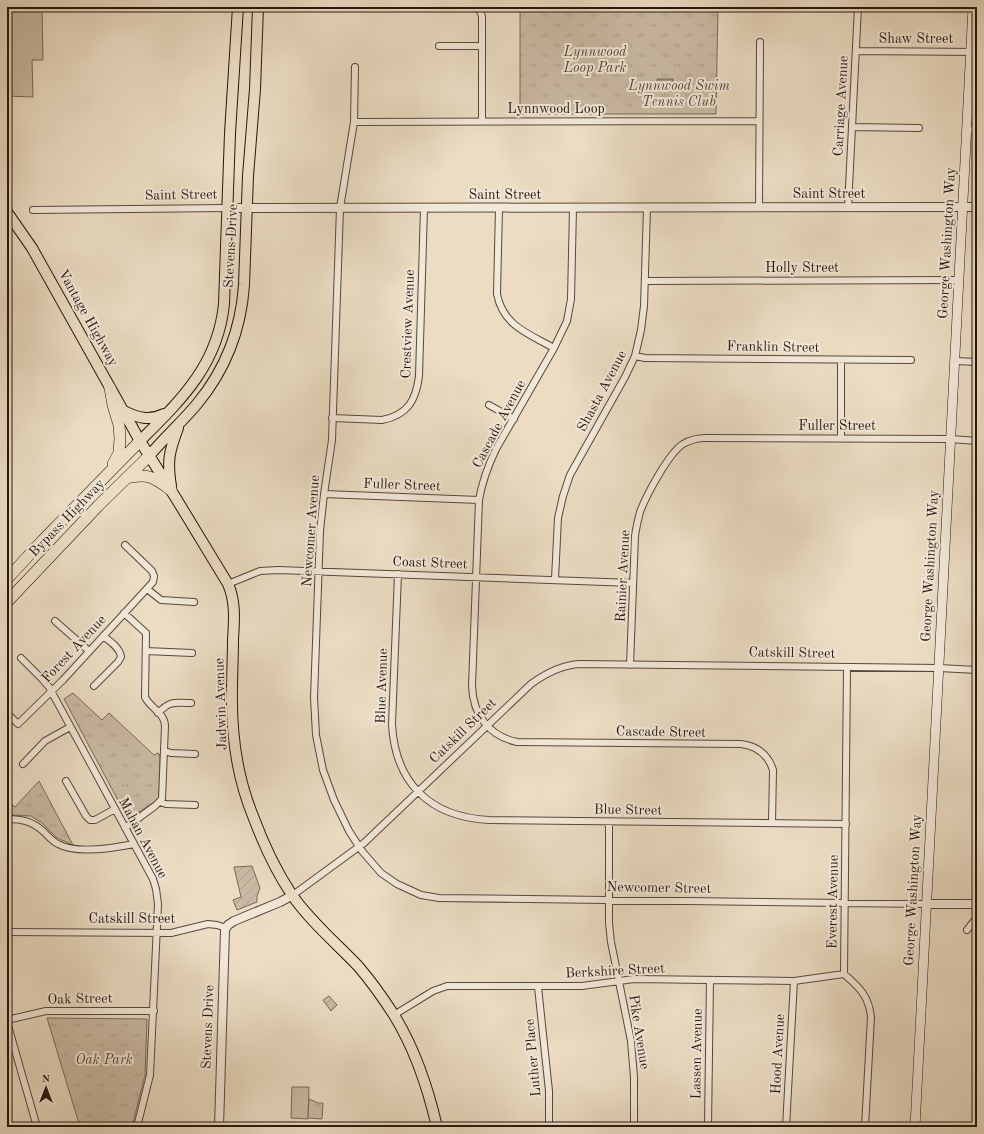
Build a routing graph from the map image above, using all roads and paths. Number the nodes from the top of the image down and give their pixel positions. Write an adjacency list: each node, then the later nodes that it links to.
1 (238, 7): 23 (main road, Stevens Drive)
2 (258, 7): 24 (main road, Stevens Drive)
3 (477, 7): 8 (street)
4 (858, 7): 9 (street, Carriage Avenue)
5 (973, 7): 10 (main road, George Washington Way)
6 (760, 42): 13 (street)
7 (439, 46): 8 (street)
8 (482, 46): 12 (street)
9 (856, 51): 10 (street, Shaw Street); 15 (street, Carriage Avenue)
10 (974, 52): 17 (main road, George Washington Way)
11 (355, 67): 14 (street)
12 (482, 121): 13 (street, Lynnwood Loop); 14 (street, Lynnwood Loop)
13 (759, 121): 22 (street)
14 (354, 122): 25 (street)
15 (852, 127): 16 (street); 19 (street, Carriage Avenue)
16 (919, 128)
17 (967, 130): 18 (street); 20 (main road, George Washington Way)
18 (977, 130)
19 (848, 206): 20 (street, Saint Street); 22 (street, Saint Street)
20 (963, 206): 21 (street, Saint Street); 32 (main road, George Washington Way)
21 (977, 206)
22 (759, 207): 29 (street, Saint Street)
23 (228, 208): 24 (street, Saint Street); 30 (street, Saint Street); 43 (main road, Stevens Drive)
24 (247, 208): 25 (street, Saint Street); 46 (main road, Stevens Drive)
25 (340, 208): 26 (street, Saint Street); 44 (street, Newcomer Avenue)
26 (424, 208): 27 (street, Saint Street); 44 (street, Crestview Avenue)
27 (500, 208): 28 (street, Saint Street); 34 (street)
28 (573, 208): 29 (street, Saint Street); 34 (street, Cascade Avenue)
29 (647, 208): 33 (street, Shasta Avenue)
30 (33, 210)
31 (7, 212): 40 (main road, Vantage Highway)
32 (959, 280): 33 (street, Holly Street); 38 (main road, George Washington Way)
33 (645, 281): 35 (street, Shasta Avenue)
34 (554, 348): 45 (street, Cascade Avenue)
35 (635, 356): 36 (street, Franklin Street); 63 (street, Shasta Avenue)
36 (841, 360): 37 (street, Franklin Street); 48 (street)
37 (912, 360)
38 (955, 361): 39 (street); 49 (main road, George Washington Way)
39 (977, 362)
40 (110, 388): 42 (main road, Vantage Highway); 53 (highway)
41 (489, 405): 45 (street)
42 (124, 411): 43 (main road); 50 (main road, Vantage Highway)
43 (166, 414): 50 (main road, Stevens Drive)
44 (332, 418): 56 (street, Newcomer Avenue)
45 (514, 419): 57 (street, Cascade Avenue)
46 (180, 422): 52 (main road, Stevens Drive); 55 (main road)
47 (697, 438): 48 (street, Fuller Street); 64 (street, Rainier Avenue)
48 (841, 438): 49 (street, Fuller Street)
49 (951, 439): 51 (street, Fuller Street); 78 (main road, George Washington Way)
50 (140, 441): 52 (main road, Jadwin Avenue); 53 (highway, Bypass Highway)
51 (977, 441)
52 (149, 456): 54 (highway, Bypass Highway); 55 (main road, Jadwin Avenue)
53 (108, 474): 62 (highway, Bypass Highway)
54 (126, 478): 55 (highway); 67 (highway, Bypass Highway)
55 (171, 490): 65 (main road, Jadwin Avenue)
56 (324, 494): 57 (street, Fuller Street); 59 (street, Newcomer Avenue)
57 (479, 500): 61 (street, Cascade Avenue)
58 (125, 545): 66 (street)
59 (319, 571): 60 (street, Coast Street); 65 (street, Coast Street); 101 (street, Newcomer Avenue)
60 (398, 574): 61 (street, Coast Street); 91 (street, Blue Avenue)
61 (476, 577): 63 (street, Coast Street); 85 (street, Cascade Avenue)
62 (7, 579)
63 (555, 579): 64 (street, Coast Street)
64 (633, 583): 76 (street, Rainier Avenue)
65 (228, 584): 102 (main road, Jadwin Avenue)
66 (147, 589): 68 (street); 69 (street, Forest Avenue)
67 (7, 602)
68 (194, 602)
69 (124, 614): 71 (street, Forest Avenue); 73 (street)
70 (55, 621): 72 (street)
71 (104, 636): 72 (street, Forest Avenue); 80 (street)
72 (89, 651): 81 (street, Forest Avenue)
73 (146, 651): 74 (street); 83 (street)
74 (192, 653)
75 (21, 658): 81 (street, Mahan Avenue)
76 (630, 665): 77 (street, Catskill Street); 85 (street, Catskill Street)
77 (847, 667): 78 (street, Catskill Street); 98 (street, Everest Avenue)
78 (939, 668): 79 (street, Catskill Street); 105 (main road, George Washington Way)
79 (977, 670)
80 (94, 686)
81 (52, 692): 84 (street, Forest Avenue); 86 (street, Mahan Avenue)
82 (191, 703): 83 (street)
83 (158, 713): 87 (street)
84 (7, 714)
85 (488, 726): 91 (street, Catskill Street); 97 (street, Cascade Street)
86 (70, 727): 89 (street); 94 (street, Mahan Avenue)
87 (165, 751): 88 (street); 92 (street)
88 (195, 754)
89 (23, 764)
90 (66, 781): 94 (street)
91 (418, 791): 96 (street, Blue Street); 101 (street, Catskill Street)
92 (160, 802): 93 (street); 99 (street)
93 (195, 805)
94 (115, 809): 99 (street, Mahan Avenue)
95 (7, 819): 100 (street)
96 (609, 822): 97 (street, Blue Street); 103 (street, Pike Avenue)
97 (772, 823): 98 (street, Blue Street)
98 (846, 824): 104 (street, Everest Avenue)
99 (126, 828): 100 (street, Mahan Avenue)
100 (134, 844): 111 (street, Mahan Avenue)
101 (360, 847): 102 (street, Catskill Street); 103 (street, Newcomer Street)
102 (293, 895): 108 (street, Catskill Street); 118 (main road, Jadwin Avenue)
103 (608, 900): 104 (street, Newcomer Street); 114 (street, Pike Avenue)
104 (845, 903): 105 (street, Newcomer Street); 112 (street, Everest Avenue)
105 (926, 904): 106 (street, Newcomer Street); 129 (main road, George Washington Way)
106 (977, 904)
107 (977, 917): 109 (street)
108 (226, 928): 111 (street, Catskill Street); 122 (street, Stevens Drive)
109 (967, 930)
110 (7, 932): 111 (street, Catskill Street)
111 (157, 933): 117 (street, Mahan Avenue)
112 (844, 974): 115 (street, Berkshire Street); 128 (street)
113 (710, 980): 114 (street, Berkshire Street); 115 (street, Berkshire Street); 126 (street, Lassen Avenue)
114 (619, 981): 116 (street, Berkshire Street); 125 (street, Pike Avenue)
115 (794, 981): 127 (street, Hood Avenue)
116 (538, 987): 118 (street, Berkshire Street); 124 (street, Luther Place)
117 (154, 1011): 119 (street, Oak Street); 121 (street, Mahan Avenue)
118 (394, 1015): 123 (main road, Jadwin Avenue)
119 (7, 1021): 120 (street)
120 (37, 1127)
121 (137, 1127)
122 (219, 1127)
123 (437, 1127)
124 (549, 1127)
125 (634, 1127)
126 (708, 1127)
127 (786, 1127)
128 (865, 1127)
129 (915, 1127)

